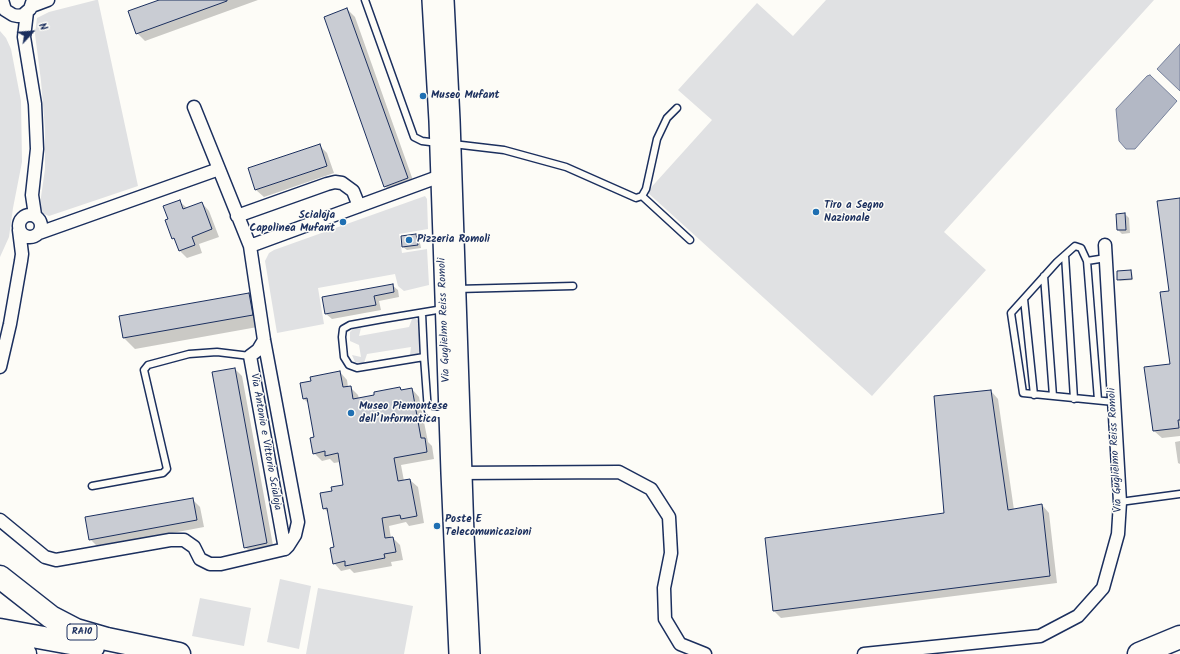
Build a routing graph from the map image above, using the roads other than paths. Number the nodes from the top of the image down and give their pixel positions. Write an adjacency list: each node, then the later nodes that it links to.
1 (2, 0): 7 (street)
2 (48, 0): 6 (street)
3 (365, 0): 11 (lane)
4 (431, 0): 11 (main road, Via Guglielmo Reiss Romoli)
5 (445, 0): 11 (main road, Via Guglielmo Reiss Romoli)
6 (30, 6): 7 (street); 8 (street)
7 (13, 15): 8 (street)
8 (24, 37): 17 (street)
9 (194, 107): 12 (street, Via Antonio e Vittorio Scialoja)
10 (677, 108): 14 (lane)
11 (445, 143): 13 (main road, Via Guglielmo Reiss Romoli); 14 (lane)
12 (219, 168): 16 (street, Via Antonio e Vittorio Scialoja); 17 (street)
13 (446, 174): 15 (street); 27 (main road, Via Guglielmo Reiss Romoli)
14 (642, 196): 18 (lane)
15 (359, 206): 16 (street); 20 (street)
16 (237, 216): 20 (street, Via Antonio e Vittorio Scialoja)
17 (34, 224): 21 (street); 21 (street)
18 (690, 240)
19 (1105, 245): 23 (street, Via Guglielmo Reiss Romoli)
20 (250, 246): 31 (street, Via Antonio e Vittorio Scialoja)
21 (22, 254): 34 (street)
22 (1064, 255): 24 (lane); 25 (lane); 37 (lane)
23 (1106, 258): 24 (lane); 39 (street, Via Guglielmo Reiss Romoli)
24 (1087, 261): 38 (lane)
25 (1044, 276): 28 (lane); 36 (lane)
26 (573, 286): 27 (lane)
27 (450, 289): 29 (main road, Via Guglielmo Reiss Romoli)
28 (1024, 299): 35 (lane); 35 (lane)
29 (451, 308): 30 (lane); 40 (main road, Via Guglielmo Reiss Romoli)
30 (422, 313): 33 (lane); 33 (lane)
31 (264, 340): 32 (street); 46 (street, Via Antonio e Vittorio Scialoja)
32 (250, 356): 42 (lane); 46 (street, Via Antonio e Vittorio Scialoja)
33 (424, 357): 40 (lane)
34 (0, 367)
35 (1034, 395): 36 (lane)
36 (1053, 396): 37 (lane)
37 (1074, 399): 38 (lane)
38 (1098, 400): 39 (lane)
39 (1114, 402): 44 (street, Via Guglielmo Reiss Romoli)
40 (454, 414): 41 (main road, Via Guglielmo Reiss Romoli)
41 (456, 472): 50 (street); 55 (main road, Via Guglielmo Reiss Romoli); 56 (main road, Via Guglielmo Reiss Romoli)
42 (92, 486)
43 (1180, 494): 44 (lane)
44 (1120, 502): 58 (street, Via Guglielmo Reiss Romoli)
45 (0, 520): 46 (street)
46 (285, 549)
47 (0, 577): 54 (highway, RA10)
48 (0, 630): 53 (highway, RA10)
49 (1180, 637): 59 (highway)
50 (682, 649): 57 (street)
51 (0, 650): 52 (highway)
52 (25, 654)
53 (134, 654)
54 (179, 654)
55 (458, 654)
56 (471, 654)
57 (705, 654)
58 (864, 654)
59 (1139, 654)

